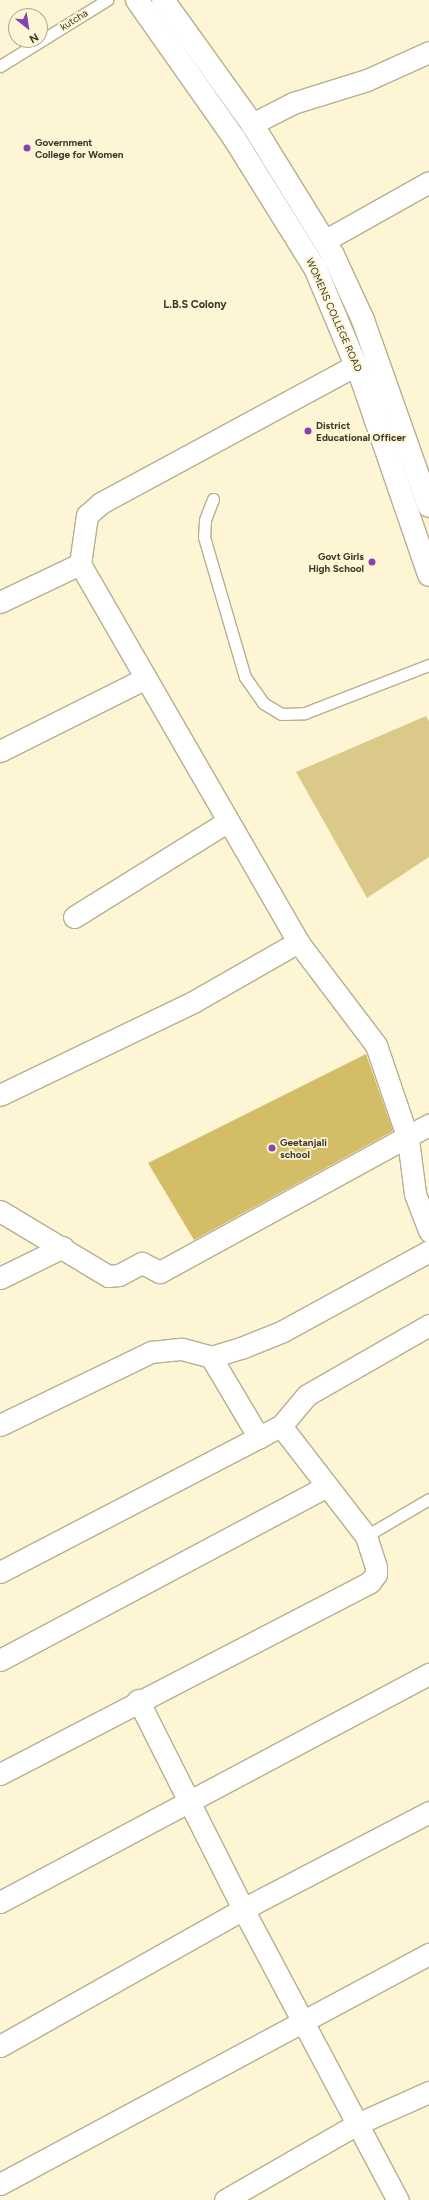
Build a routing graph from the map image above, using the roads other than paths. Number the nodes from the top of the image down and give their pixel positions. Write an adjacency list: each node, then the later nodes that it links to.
1 (107, 0): 5 (lane, kutcha)
2 (137, 0): 7 (main road, WOMENS COLLEGE ROAD)
3 (163, 0): 6 (main road)
4 (429, 52): 8 (street)
5 (0, 66)
6 (233, 98): 7 (main road); 8 (main road)
7 (214, 111): 11 (main road, WOMENS COLLEGE ROAD)
8 (252, 124): 10 (main road)
9 (429, 182): 10 (street)
10 (324, 241): 13 (main road)
11 (356, 365): 14 (street); 15 (main road, WOMENS COLLEGE ROAD)
12 (213, 499): 17 (lane)
13 (429, 506)
14 (80, 564): 16 (street); 18 (street)
15 (429, 575)
16 (0, 602)
17 (429, 665)
18 (146, 678): 19 (street); 20 (street)
19 (0, 751)
20 (228, 820): 21 (street); 22 (street)
21 (74, 917)
22 (298, 942): 23 (street); 25 (street)
23 (0, 1095)
24 (429, 1125): 25 (street)
25 (408, 1138): 27 (street); 28 (street)
26 (0, 1211): 28 (street)
27 (429, 1231)
28 (63, 1247): 30 (street)
29 (429, 1251): 32 (street)
30 (0, 1278)
31 (429, 1325): 33 (street)
32 (213, 1357): 34 (street); 35 (street)
33 (289, 1416): 35 (street); 36 (street)
34 (0, 1425)
35 (259, 1438): 39 (street)
36 (327, 1486): 38 (street); 40 (street)
37 (429, 1499): 38 (lane)
38 (371, 1533): 42 (street)
39 (0, 1572)
40 (0, 1660)
41 (429, 1674): 44 (street)
42 (138, 1700): 43 (street); 44 (street)
43 (0, 1774)
44 (188, 1801): 46 (street); 47 (street)
45 (429, 1812): 47 (street)
46 (0, 1902)
47 (243, 1909): 49 (street); 50 (street)
48 (429, 1954): 49 (street)
49 (302, 2021): 52 (street); 53 (street)
50 (0, 2046)
51 (429, 2092): 52 (street)
52 (357, 2124): 54 (street); 55 (street)
53 (0, 2184)
54 (225, 2200)
55 (398, 2200)

